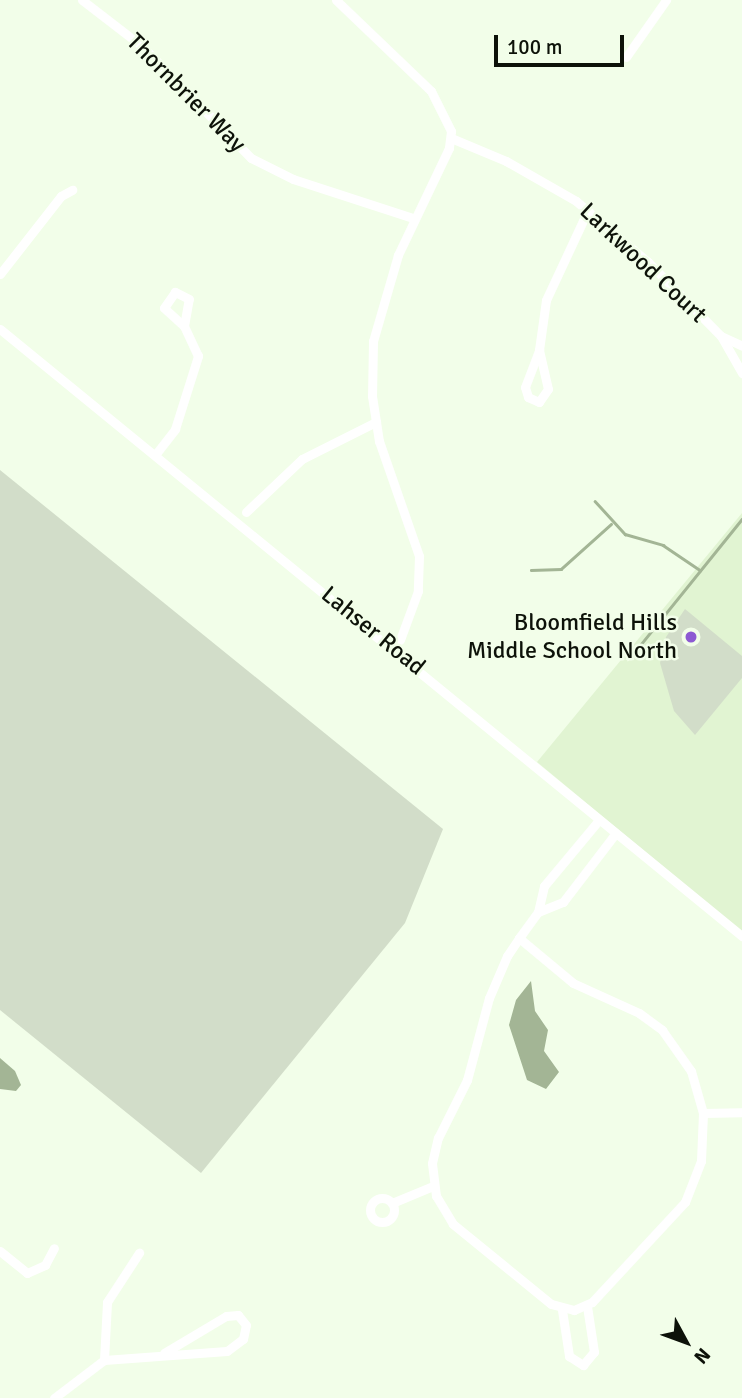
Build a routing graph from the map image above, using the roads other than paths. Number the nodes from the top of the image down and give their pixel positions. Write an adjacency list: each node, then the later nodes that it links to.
1 (82, 0): 8 (street, Thornbrier Way)
2 (336, 0): 5 (street)
3 (666, 0): 4 (street)
4 (626, 57)
5 (451, 138): 7 (street, Larkwood Court); 8 (street)
6 (72, 190): 9 (street)
7 (588, 210): 12 (street, Larkwood Court); 14 (street)
8 (413, 218): 16 (street)
9 (0, 274)
10 (184, 326): 17 (street)
11 (0, 329): 17 (street, Lahser Road)
12 (721, 336): 13 (street, Larkwood Court); 15 (street, Larkwood Court)
13 (742, 346)
14 (539, 350): 14 (street)
15 (742, 373)
16 (376, 422): 18 (street); 19 (street)
17 (155, 455): 20 (street, Lahser Road)
18 (246, 512)
19 (400, 640)
20 (598, 820): 21 (street, Lahser Road); 22 (street)
21 (615, 834): 22 (street); 23 (street, Lahser Road)
22 (538, 912): 24 (street)
23 (742, 936)
24 (519, 938): 26 (street); 27 (street)
25 (742, 1112): 26 (street)
26 (704, 1113): 32 (street)
27 (433, 1186): 28 (street); 33 (street)
28 (392, 1203)
29 (54, 1248): 30 (street)
30 (0, 1251)
31 (139, 1253): 35 (street)
32 (587, 1306): 33 (street); 33 (street)
33 (562, 1310)
34 (164, 1353): 34 (street); 35 (street)
35 (104, 1360): 36 (street)
36 (54, 1398)

